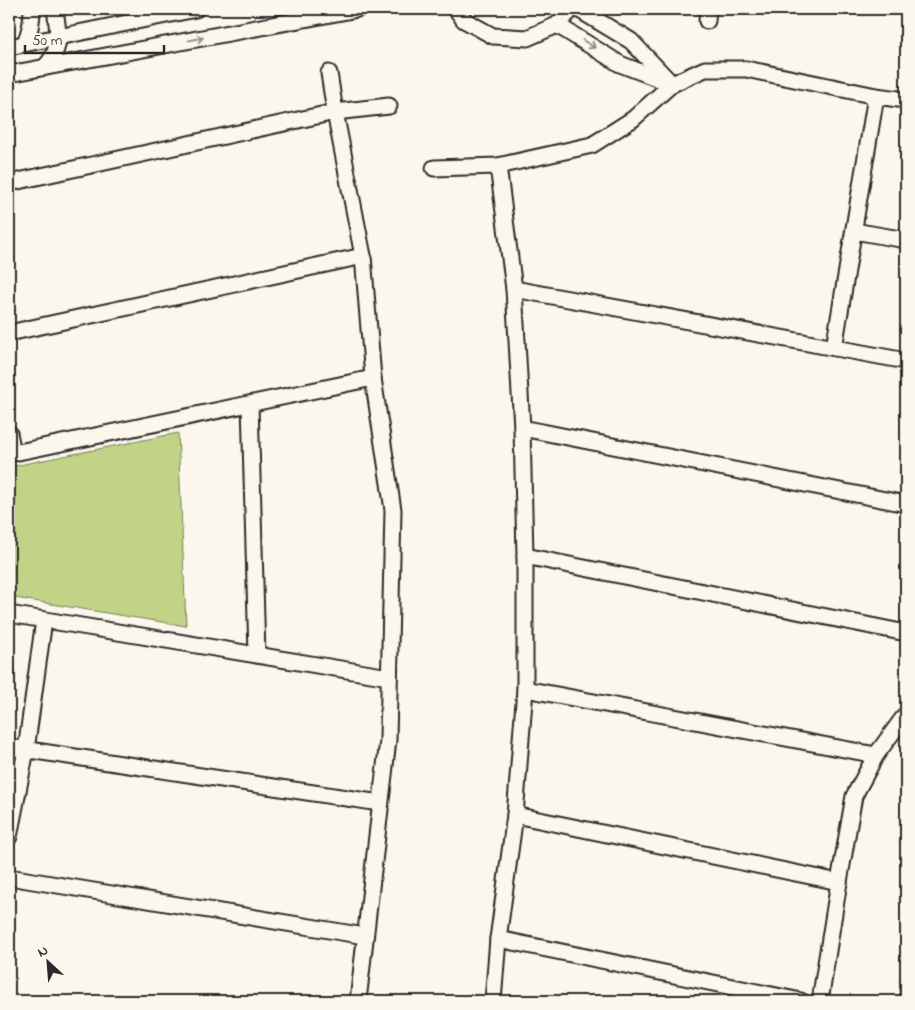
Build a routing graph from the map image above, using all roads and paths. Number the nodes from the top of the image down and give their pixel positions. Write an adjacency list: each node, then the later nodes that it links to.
1 (32, 9): 10 (street)
2 (55, 9): 9 (street)
3 (196, 9): 9 (street)
4 (358, 9): 12 (street, one-way to 4)
5 (456, 9): 8 (street)
6 (572, 9): 8 (street)
7 (578, 9): 15 (street)
8 (557, 25): 15 (street, one-way to 15)
9 (59, 36): 10 (street); 12 (street)
10 (25, 43): 11 (street)
11 (9, 47)
12 (45, 67): 14 (street)
13 (329, 73): 19 (street)
14 (9, 74)
15 (672, 84): 16 (street); 20 (street)
16 (876, 96): 17 (street); 23 (street)
17 (906, 100)
18 (389, 106): 19 (street)
19 (335, 112): 22 (street); 25 (street)
20 (498, 166): 21 (street); 26 (street)
21 (434, 168)
22 (9, 183)
23 (854, 231): 24 (street); 28 (street)
24 (906, 240)
25 (363, 256): 27 (street); 30 (street)
26 (514, 289): 28 (street); 32 (street)
27 (9, 332)
28 (834, 348): 29 (street)
29 (906, 361)
30 (373, 378): 31 (street); 41 (street)
31 (250, 404): 34 (street); 40 (street)
32 (522, 428): 35 (street); 36 (street)
33 (9, 433): 34 (street)
34 (11, 453)
35 (906, 504)
36 (525, 556): 39 (street); 42 (street)
37 (9, 614): 38 (street)
38 (44, 620): 40 (street); 45 (street)
39 (906, 633)
40 (257, 655): 41 (street)
41 (389, 677): 47 (street)
42 (525, 690): 46 (street); 48 (street)
43 (906, 714): 46 (street)
44 (9, 747): 45 (street)
45 (26, 750): 47 (street); 49 (street)
46 (876, 755): 51 (street)
47 (380, 803): 52 (street)
48 (515, 815): 51 (street); 53 (street)
49 (9, 837)
50 (9, 877): 52 (street)
51 (839, 882): 57 (street)
52 (366, 936): 54 (street)
53 (498, 939): 55 (street); 56 (street)
54 (358, 1001)
55 (493, 1001)
56 (801, 1001)
57 (820, 1001)

